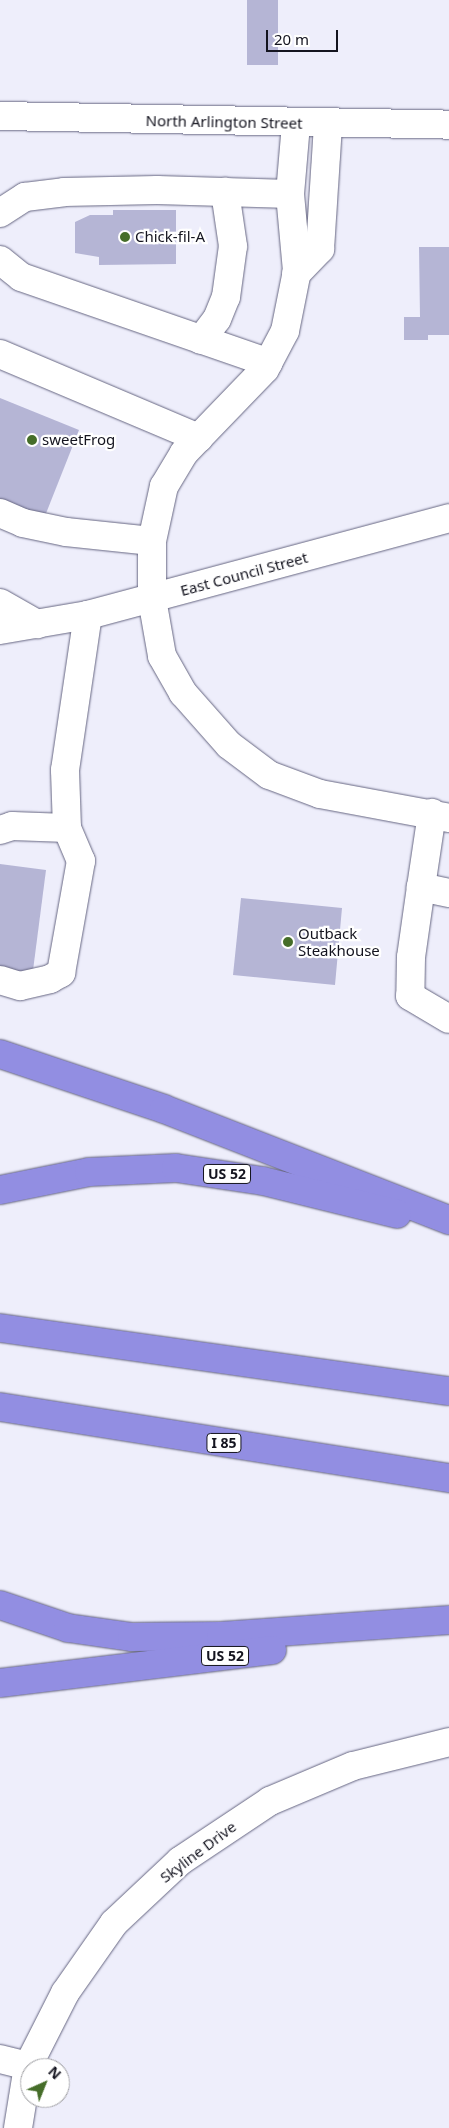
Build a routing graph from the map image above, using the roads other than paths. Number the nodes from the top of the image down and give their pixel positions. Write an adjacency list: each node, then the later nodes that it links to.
1 (0, 116): 2 (street, North Arlington Street)
2 (296, 124): 3 (street, North Arlington Street); 6 (street)
3 (328, 124): 4 (street, North Arlington Street); 9 (street)
4 (449, 125)
5 (225, 192): 6 (street); 7 (street); 10 (street)
6 (290, 194): 9 (street)
7 (0, 213)
8 (0, 260): 10 (street)
9 (296, 272): 12 (street)
10 (201, 340): 12 (street)
11 (0, 354): 13 (street)
12 (269, 363): 13 (street)
13 (199, 438): 16 (street)
14 (0, 514): 16 (street)
15 (449, 518): 17 (street, East Council Street)
16 (152, 541): 17 (street)
17 (152, 599): 19 (street, East Council Street); 22 (street)
18 (0, 603): 20 (street)
19 (88, 615): 20 (street, East Council Street); 23 (street)
20 (37, 624): 21 (street, East Council Street)
21 (0, 630)
22 (440, 815): 25 (street)
23 (67, 828): 24 (street); 27 (street)
24 (0, 830)
25 (421, 887): 26 (street); 28 (street)
26 (449, 893)
27 (0, 980)
28 (449, 1019)
29 (0, 1054): 31 (highway)
30 (0, 1190): 32 (highway, US 52)
31 (449, 1220)
32 (449, 1228)
33 (0, 1328): 34 (highway)
34 (449, 1391)
35 (0, 1407): 36 (highway, I 85)
36 (449, 1478)
37 (0, 1605): 38 (highway)
38 (449, 1622): 39 (highway, US 52)
39 (0, 1683)
40 (449, 1742): 41 (street, Skyline Drive)
41 (32, 2058)
42 (0, 2059): 43 (street)
43 (20, 2064)
44 (21, 2108): 45 (street)
45 (18, 2128)

